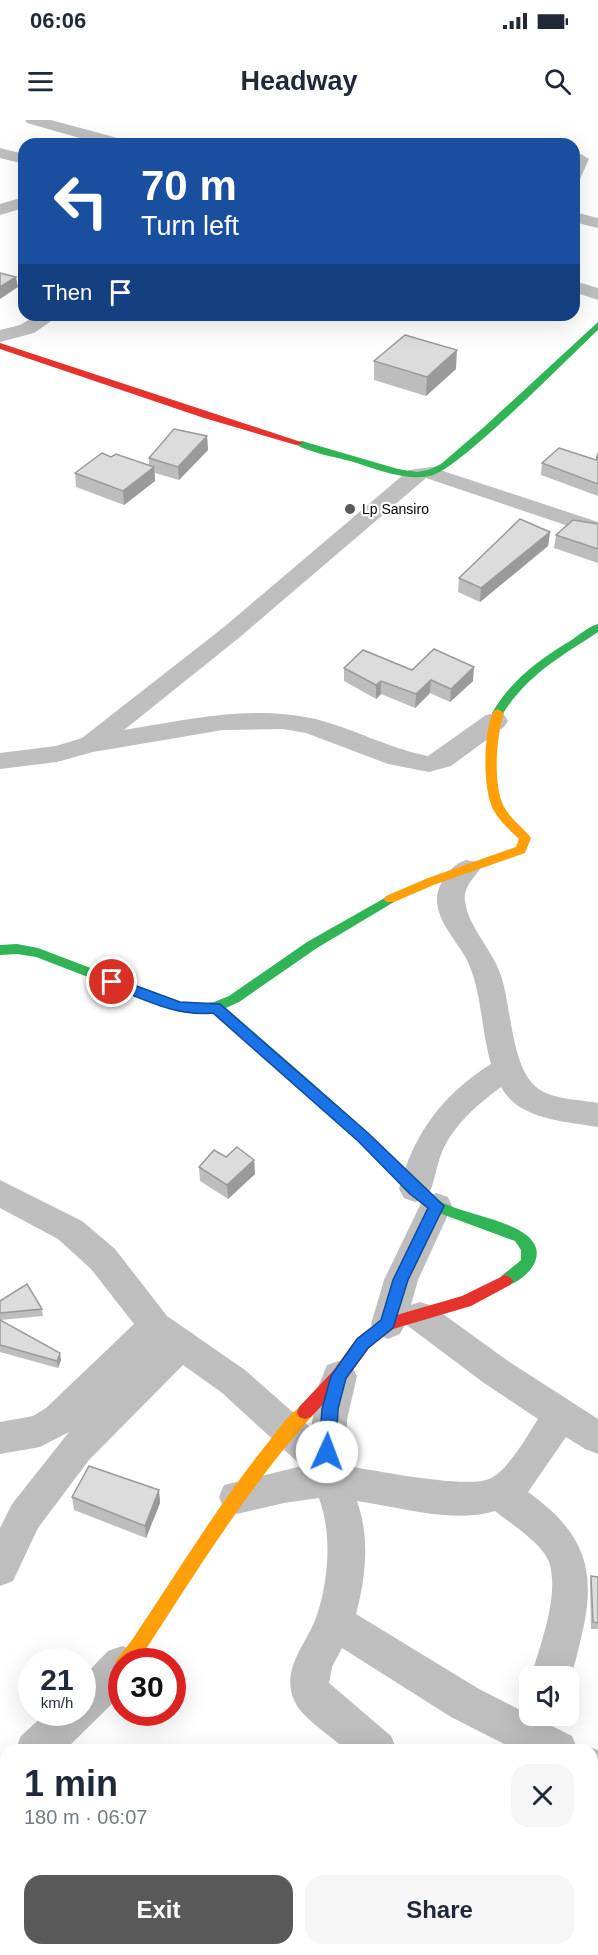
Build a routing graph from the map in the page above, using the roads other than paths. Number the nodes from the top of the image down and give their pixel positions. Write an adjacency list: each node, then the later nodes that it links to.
1 (33, 120): 3 (street)
2 (109, 123): 3 (street)
3 (88, 135): 4 (street); 5 (street)
4 (81, 138)
5 (98, 138)
6 (0, 153): 7 (street)
7 (18, 158)
8 (18, 204): 9 (street)
9 (0, 210)
10 (580, 218): 11 (street)
11 (598, 223)
12 (580, 288): 13 (street)
13 (598, 294)
14 (40, 321): 16 (street)
15 (598, 326): 18 (street)
16 (0, 336)
17 (0, 346): 18 (street)
18 (424, 474): 19 (street); 22 (street)
19 (598, 529)
20 (598, 627): 21 (street)
21 (495, 720): 22 (street); 24 (street)
22 (91, 744): 23 (street)
23 (0, 761)
24 (466, 869): 26 (street); 27 (street)
25 (0, 950): 26 (street)
26 (216, 1007): 30 (street)
27 (508, 1068): 28 (street); 30 (street)
28 (598, 1115)
29 (0, 1193): 32 (street)
30 (426, 1198): 31 (street); 31 (street)
31 (404, 1320): 33 (street); 34 (street)
32 (168, 1336): 35 (street); 36 (street); 41 (street)
33 (339, 1376): 35 (street); 38 (street)
34 (561, 1414): 37 (street); 39 (street)
35 (288, 1430): 38 (street); 40 (street)
36 (0, 1438)
37 (598, 1438)
38 (330, 1473): 39 (street); 40 (street); 43 (street)
39 (499, 1493): 45 (street)
40 (237, 1497): 44 (street)
41 (12, 1511): 42 (street)
42 (0, 1568)
43 (334, 1622): 49 (street); 51 (street)
44 (136, 1648)
45 (553, 1666)
46 (108, 1680): 47 (street)
47 (96, 1692)
48 (62, 1726): 50 (street)
49 (542, 1734)
50 (42, 1744)
51 (369, 1744)

